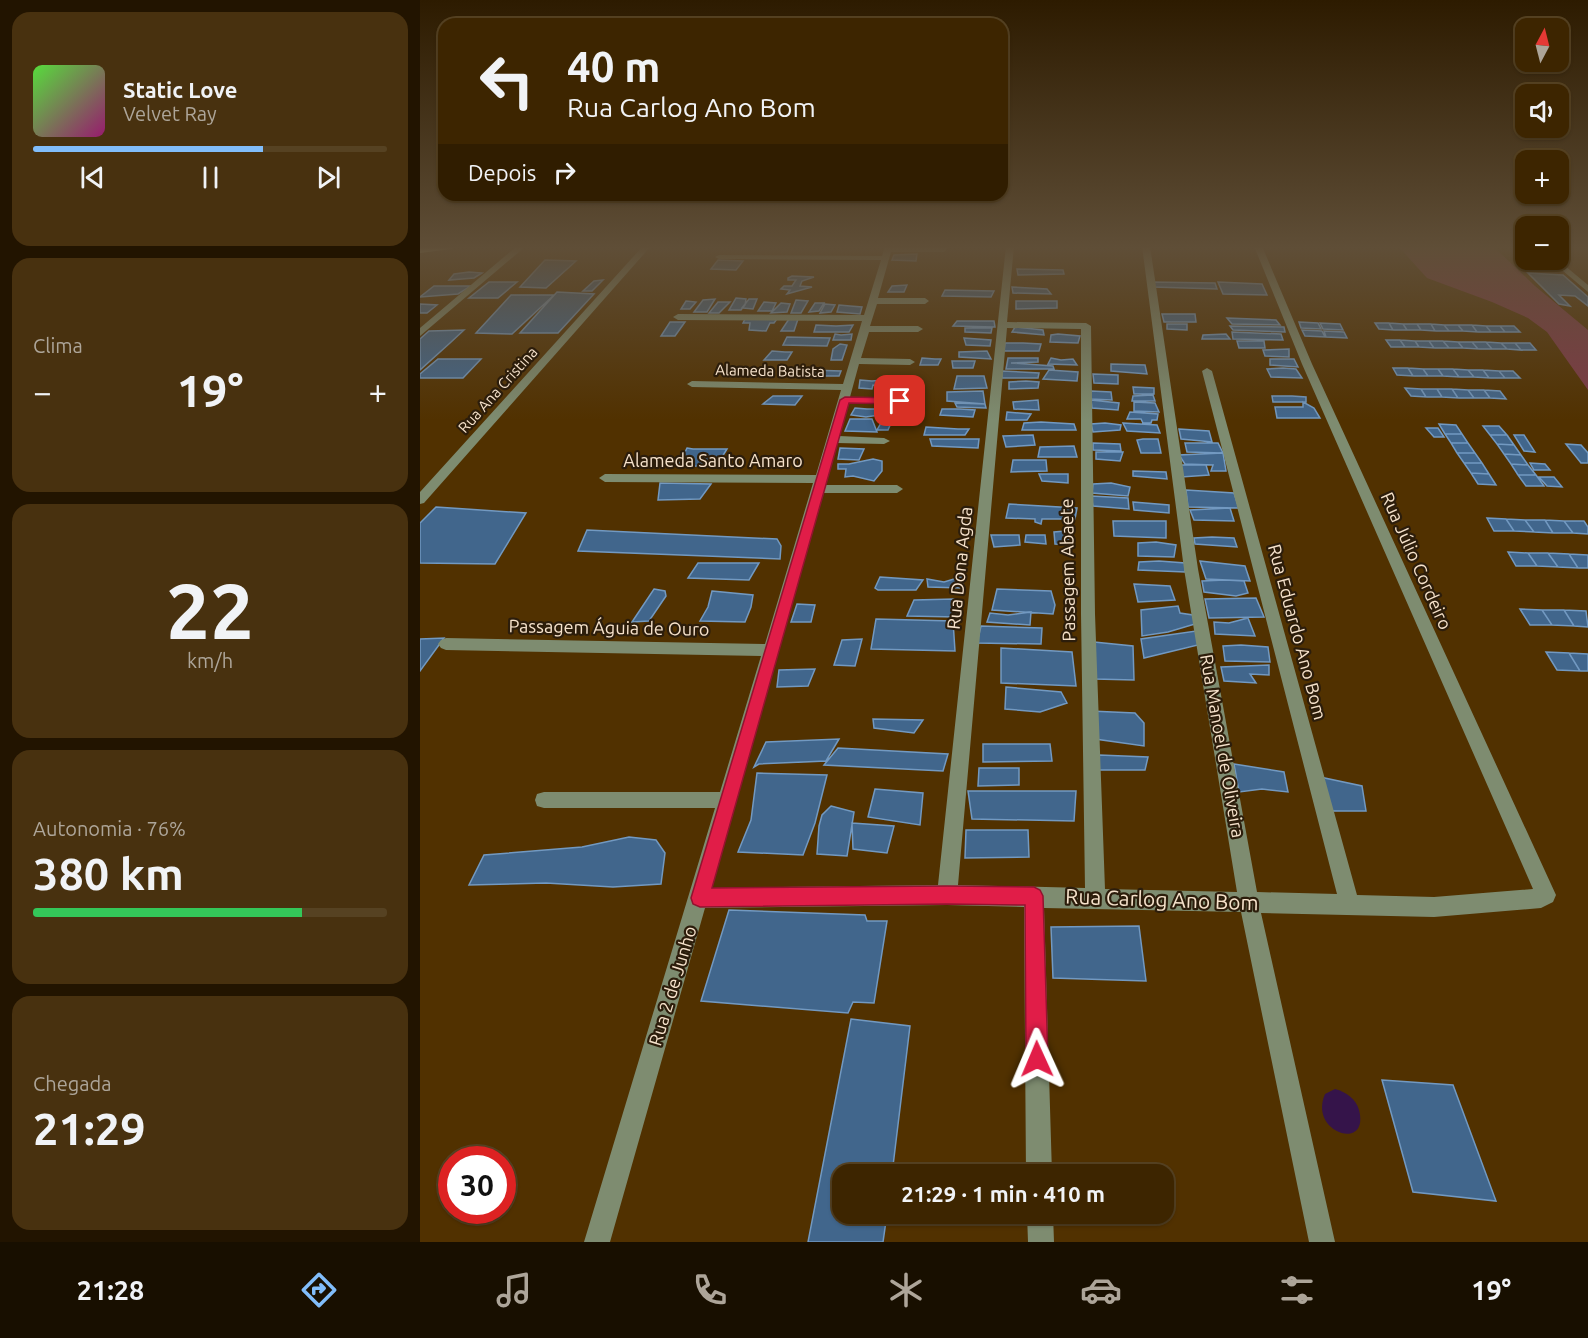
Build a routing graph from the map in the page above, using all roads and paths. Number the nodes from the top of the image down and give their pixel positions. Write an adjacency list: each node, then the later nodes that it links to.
1 (454, 304): 11 (street)
2 (595, 304): 23 (street, Rua Ana Cristina)
3 (873, 304): 8 (street, Rua 2 de Junho)
4 (1004, 304): 9 (street, Rua Dona Agda)
5 (1154, 304): 33 (street, Rua Manoel de Oliveira)
6 (1282, 304): 28 (street, Rua Júlio Cordeiro)
7 (678, 317): 8 (street)
8 (867, 324): 10 (street); 12 (street, Rua 2 de Junho)
9 (1002, 325): 29 (street, Rua Dona Agda); 32 (street, Passagem Abaete)
10 (918, 329)
11 (420, 333)
12 (855, 362): 13 (street); 16 (street, Rua 2 de Junho)
13 (910, 362)
14 (1207, 371): 34 (street, Rua Eduardo Ano Bom)
15 (692, 384): 16 (street, Alameda Batista)
16 (846, 394): 17 (street, Alameda Batista); 18 (street, Rua 2 de Junho)
17 (900, 401)
18 (833, 439): 19 (street); 21 (street, Rua 2 de Junho)
19 (885, 441)
20 (605, 478): 21 (street, Alameda Santo Amaro)
21 (820, 484): 22 (street, Alameda Santo Amaro); 25 (street, Rua 2 de Junho)
22 (897, 489)
23 (420, 500)
24 (446, 644): 25 (street, Passagem Águia de Ouro)
25 (772, 650): 27 (street, Rua 2 de Junho)
26 (544, 800): 27 (street)
27 (728, 800): 31 (street, Rua 2 de Junho)
28 (1545, 890): 34 (street, Rua Carlog Ano Bom)
29 (947, 895): 30 (street, Rua Carlog Ano Bom); 31 (street, Rua Carlog Ano Bom)
30 (1034, 896): 32 (street, Rua Carlog Ano Bom); 35 (street)
31 (700, 898): 37 (street, Rua 2 de Junho)
32 (1095, 898): 33 (street, Rua Carlog Ano Bom)
33 (1250, 903): 34 (street, Rua Carlog Ano Bom); 39 (street, Rua Manoel de Oliveira)
34 (1349, 903)
35 (1039, 1164)
36 (1040, 1224): 38 (street)
37 (597, 1242)
38 (1041, 1242)
39 (1322, 1242)

